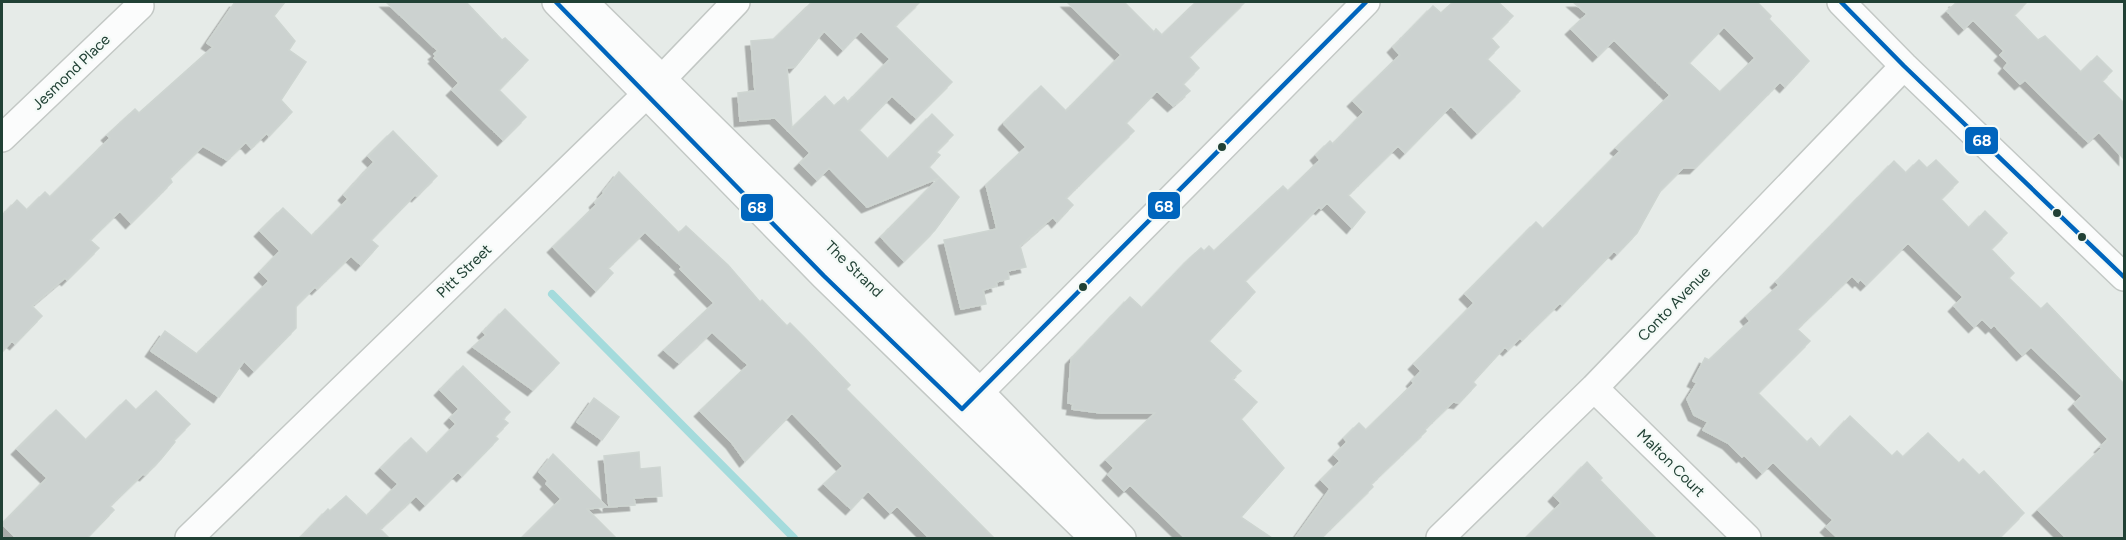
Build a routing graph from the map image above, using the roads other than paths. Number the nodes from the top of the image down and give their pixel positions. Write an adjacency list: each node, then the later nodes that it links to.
1 (556, 2): 8 (street, The Strand)
2 (584, 2): 8 (street, The Strand)
3 (736, 2): 8 (street, Pitt Street)
4 (1366, 2): 12 (street)
5 (1841, 2): 7 (street)
6 (140, 6): 9 (street, Jesmond Place)
7 (1904, 66): 10 (street); 11 (street, Conto Avenue)
8 (654, 87): 12 (street, The Strand); 13 (street, Pitt Street)
9 (2, 138)
10 (2124, 277)
11 (1594, 388): 16 (street, Conto Avenue); 17 (street, Malton Court)
12 (971, 401): 14 (street, The Strand); 15 (street, The Strand)
13 (189, 538)
14 (1094, 538)
15 (1122, 538)
16 (1440, 538)
17 (1747, 538)

